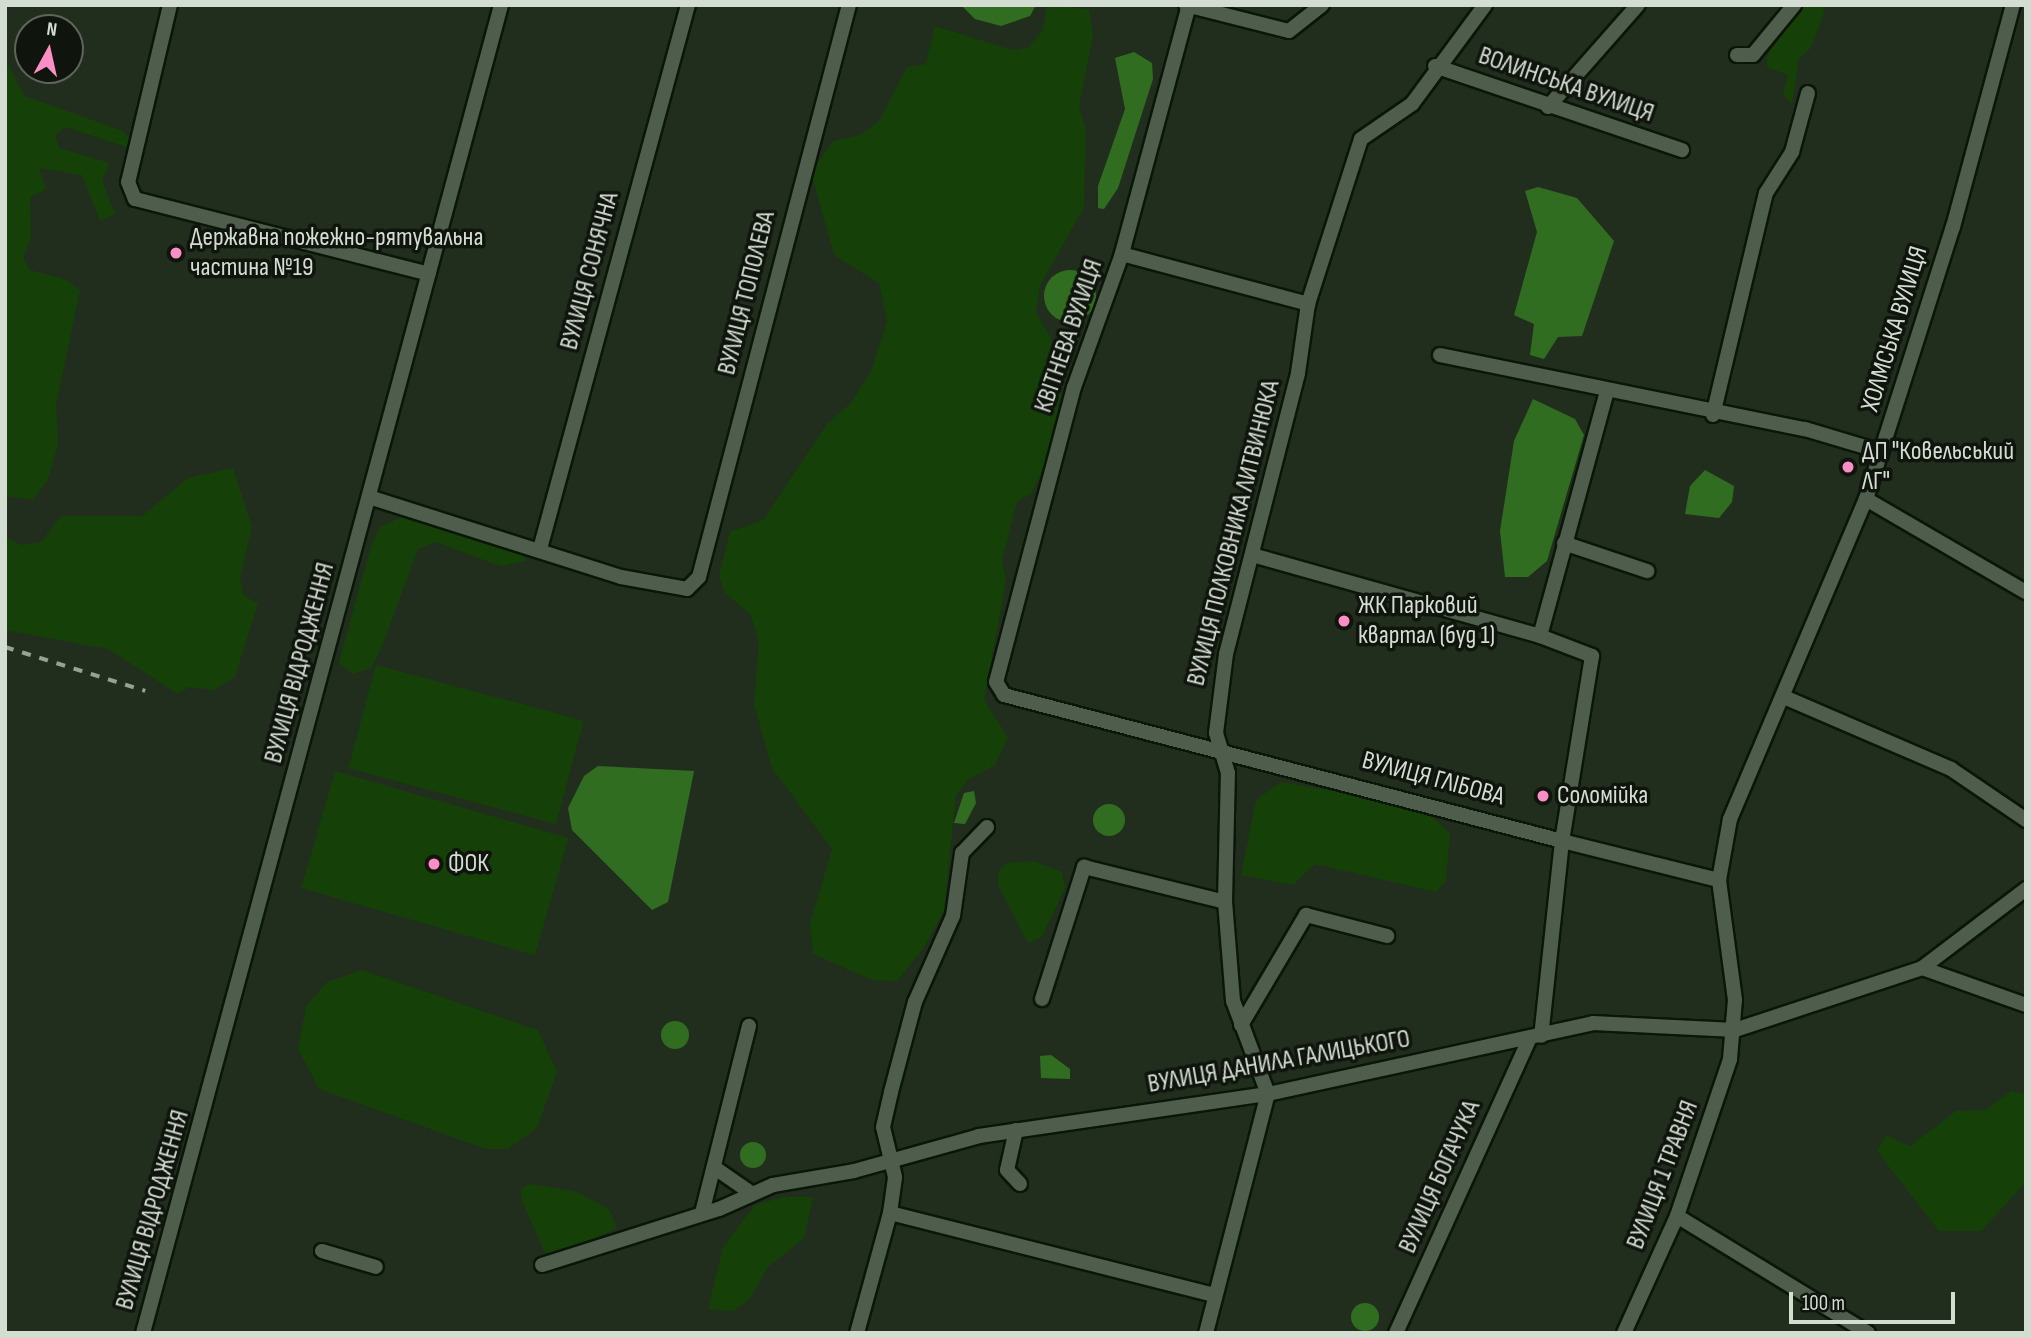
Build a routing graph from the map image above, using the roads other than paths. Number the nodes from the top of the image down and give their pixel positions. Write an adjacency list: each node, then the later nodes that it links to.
1 (170, 5): 17 (street)
2 (501, 5): 17 (street, ВУЛИЦЯ ВІДРОДЖЕННЯ)
3 (688, 5): 26 (street, ВУЛИЦЯ СОНЯЧНА)
4 (849, 5): 26 (street, ВУЛИЦЯ ТОПОЛЕВА)
5 (1188, 5): 6 (street); 16 (street, КВІТНЕВА ВУЛИЦЯ)
6 (1322, 5)
7 (1485, 5): 12 (street, ВУЛИЦЯ ПОЛКОВНИКА ЛИТВИНЮКА)
8 (1638, 5): 14 (street)
9 (1794, 5): 11 (street)
10 (2013, 5): 22 (street, ХОЛМСЬКА ВУЛИЦЯ)
11 (1737, 55)
12 (1435, 66): 14 (street, ВОЛИНСЬКА ВУЛИЦЯ); 18 (street, ВУЛИЦЯ ПОЛКОВНИКА ЛИТВИНЮКА)
13 (1808, 93): 21 (street)
14 (1548, 107): 15 (street, ВОЛИНСЬКА ВУЛИЦЯ)
15 (1682, 150)
16 (1122, 254): 18 (street); 31 (street, КВІТНЕВА ВУЛИЦЯ)
17 (429, 274): 23 (street, ВУЛИЦЯ ВІДРОДЖЕННЯ)
18 (1308, 304): 27 (street, ВУЛИЦЯ ПОЛКОВНИКА ЛИТВИНЮКА)
19 (1440, 355): 20 (street)
20 (1607, 391): 21 (street); 25 (street)
21 (1713, 415): 22 (street)
22 (1882, 452): 24 (street, ХОЛМСЬКА ВУЛИЦЯ)
23 (369, 497): 26 (street); 61 (street, ВУЛИЦЯ ВІДРОДЖЕННЯ)
24 (1866, 499): 29 (street); 32 (street, ХОЛМСЬКА ВУЛИЦЯ)
25 (1564, 544): 28 (street); 30 (street)
26 (540, 549)
27 (1252, 555): 30 (street); 33 (street, ВУЛИЦЯ ПОЛКОВНИКА ЛИТВИНЮКА)
28 (1647, 571)
29 (2026, 592)
30 (1540, 636): 36 (street)
31 (996, 682): 33 (street, ВУЛИЦЯ ГЛІБОВА)
32 (1784, 697): 34 (street); 37 (street, ХОЛМСЬКА ВУЛИЦЯ)
33 (1221, 753): 36 (street, ВУЛИЦЯ ГЛІБОВА); 39 (street, ВУЛИЦЯ ПОЛКОВНИКА ЛИТВИНЮКА)
34 (2026, 820)
35 (987, 827): 50 (street)
36 (1562, 841): 37 (street, ВУЛИЦЯ ГЛІБОВА); 47 (street)
37 (1719, 880): 46 (street, ХОЛМСЬКА ВУЛИЦЯ)
38 (2026, 889): 41 (street, ВУЛИЦЯ ДАНИЛА ГАЛИЦЬКОГО)
39 (1225, 902): 42 (street); 44 (street, ВУЛИЦЯ ПОЛКОВНИКА ЛИТВИНЮКА)
40 (1387, 936): 44 (street)
41 (1922, 968): 43 (street); 46 (street, ВУЛИЦЯ ДАНИЛА ГАЛИЦЬКОГО)
42 (1042, 999)
43 (2026, 1005)
44 (1241, 1025): 48 (street, ВУЛИЦЯ ПОЛКОВНИКА ЛИТВИНЮКА)
45 (749, 1026): 51 (street)
46 (1735, 1030): 47 (street, ВУЛИЦЯ ДАНИЛА ГАЛИЦЬКОГО); 56 (street, ВУЛИЦЯ 1 ТРАВНЯ)
47 (1535, 1039): 48 (street, ВУЛИЦЯ ДАНИЛА ГАЛИЦЬКОГО); 64 (street, ВУЛИЦЯ БОГАЧУКА)
48 (1268, 1094): 49 (street, ВУЛИЦЯ ДАНИЛА ГАЛИЦЬКОГО); 60 (street)
49 (1016, 1130): 50 (street, ВУЛИЦЯ ДАНИЛА ГАЛИЦЬКОГО); 52 (street)
50 (893, 1157): 53 (street, ВУЛИЦЯ ДАНИЛА ГАЛИЦЬКОГО); 55 (street)
51 (715, 1168): 53 (street); 54 (street)
52 (1020, 1184)
53 (751, 1193): 54 (street, ВУЛИЦЯ ДАНИЛА ГАЛИЦЬКОГО)
54 (702, 1213): 58 (street, ВУЛИЦЯ ДАНИЛА ГАЛИЦЬКОГО)
55 (890, 1213): 60 (street); 62 (street)
56 (1677, 1216): 65 (street, ВУЛИЦЯ 1 ТРАВНЯ); 66 (street)
57 (322, 1251): 59 (street)
58 (542, 1265)
59 (376, 1267)
60 (1215, 1295): 63 (street)
61 (143, 1333)
62 (857, 1333)
63 (1206, 1333)
64 (1396, 1333)
65 (1624, 1333)
66 (1868, 1333)

